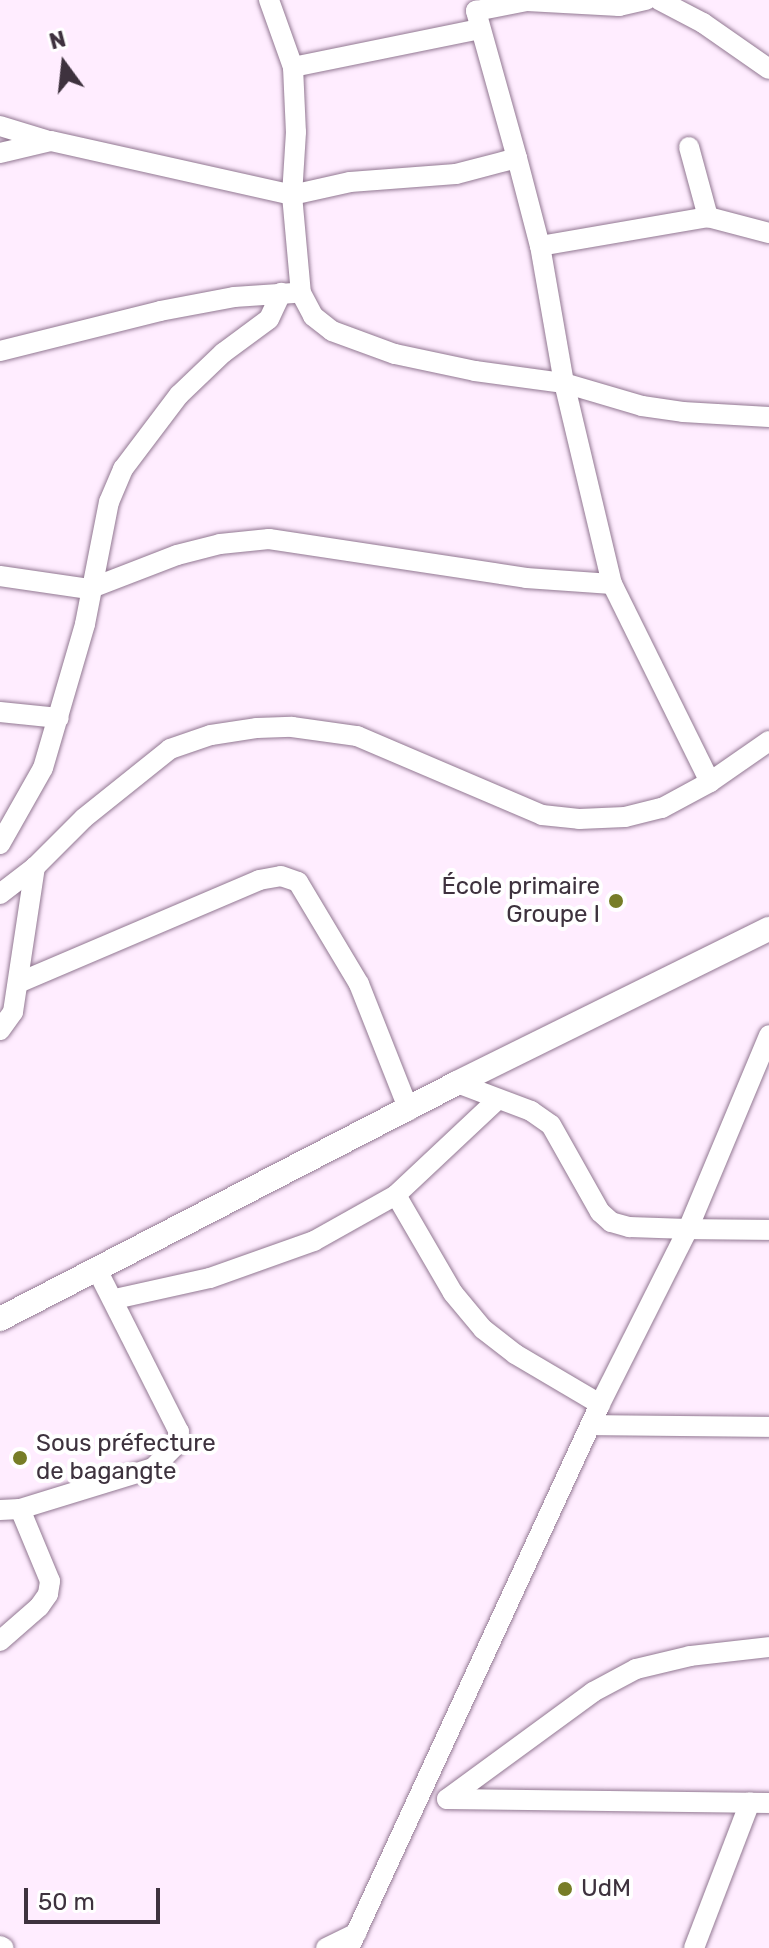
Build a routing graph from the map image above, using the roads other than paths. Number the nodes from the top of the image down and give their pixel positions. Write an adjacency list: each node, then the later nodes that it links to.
1 (269, 0): 5 (street)
2 (646, 0): 4 (street)
3 (659, 0): 6 (street)
4 (476, 13): 5 (street); 11 (street)
5 (293, 67): 12 (street)
6 (769, 69)
7 (0, 126): 8 (street)
8 (51, 141): 10 (street); 12 (street)
9 (689, 147): 13 (street)
10 (0, 153)
11 (517, 158): 12 (street); 15 (street)
12 (292, 195): 16 (street)
13 (708, 217): 14 (street); 15 (street)
14 (769, 233)
15 (540, 246): 18 (street)
16 (291, 293): 17 (street); 18 (street); 22 (street)
17 (0, 351)
18 (564, 383): 19 (street); 21 (street)
19 (769, 417)
20 (0, 576): 22 (street)
21 (612, 584): 22 (street); 26 (street)
22 (89, 589): 24 (street)
23 (0, 712): 24 (street)
24 (59, 718): 27 (street)
25 (769, 741): 26 (street)
26 (710, 782): 28 (street)
27 (0, 844)
28 (35, 867): 29 (street); 31 (street)
29 (0, 894)
30 (769, 929): 34 (street)
31 (18, 983): 32 (street); 36 (street)
32 (0, 1030)
33 (769, 1035): 38 (street)
34 (457, 1083): 35 (street); 36 (street)
35 (496, 1101): 37 (street); 38 (street)
36 (409, 1110): 40 (street)
37 (396, 1195): 41 (street); 43 (street)
38 (688, 1229): 39 (street); 43 (street)
39 (769, 1230)
40 (97, 1270): 41 (street); 42 (street)
41 (115, 1299): 46 (street)
42 (0, 1319)
43 (600, 1404): 44 (street)
44 (591, 1425): 45 (street); 49 (street)
45 (769, 1427)
46 (10, 1510): 47 (street)
47 (0, 1641)
48 (769, 1647): 50 (street)
49 (419, 1797): 50 (street); 52 (street)
50 (447, 1799): 51 (street)
51 (760, 1802): 54 (street)
52 (353, 1941): 53 (street)
53 (326, 1948)
54 (694, 1948)

